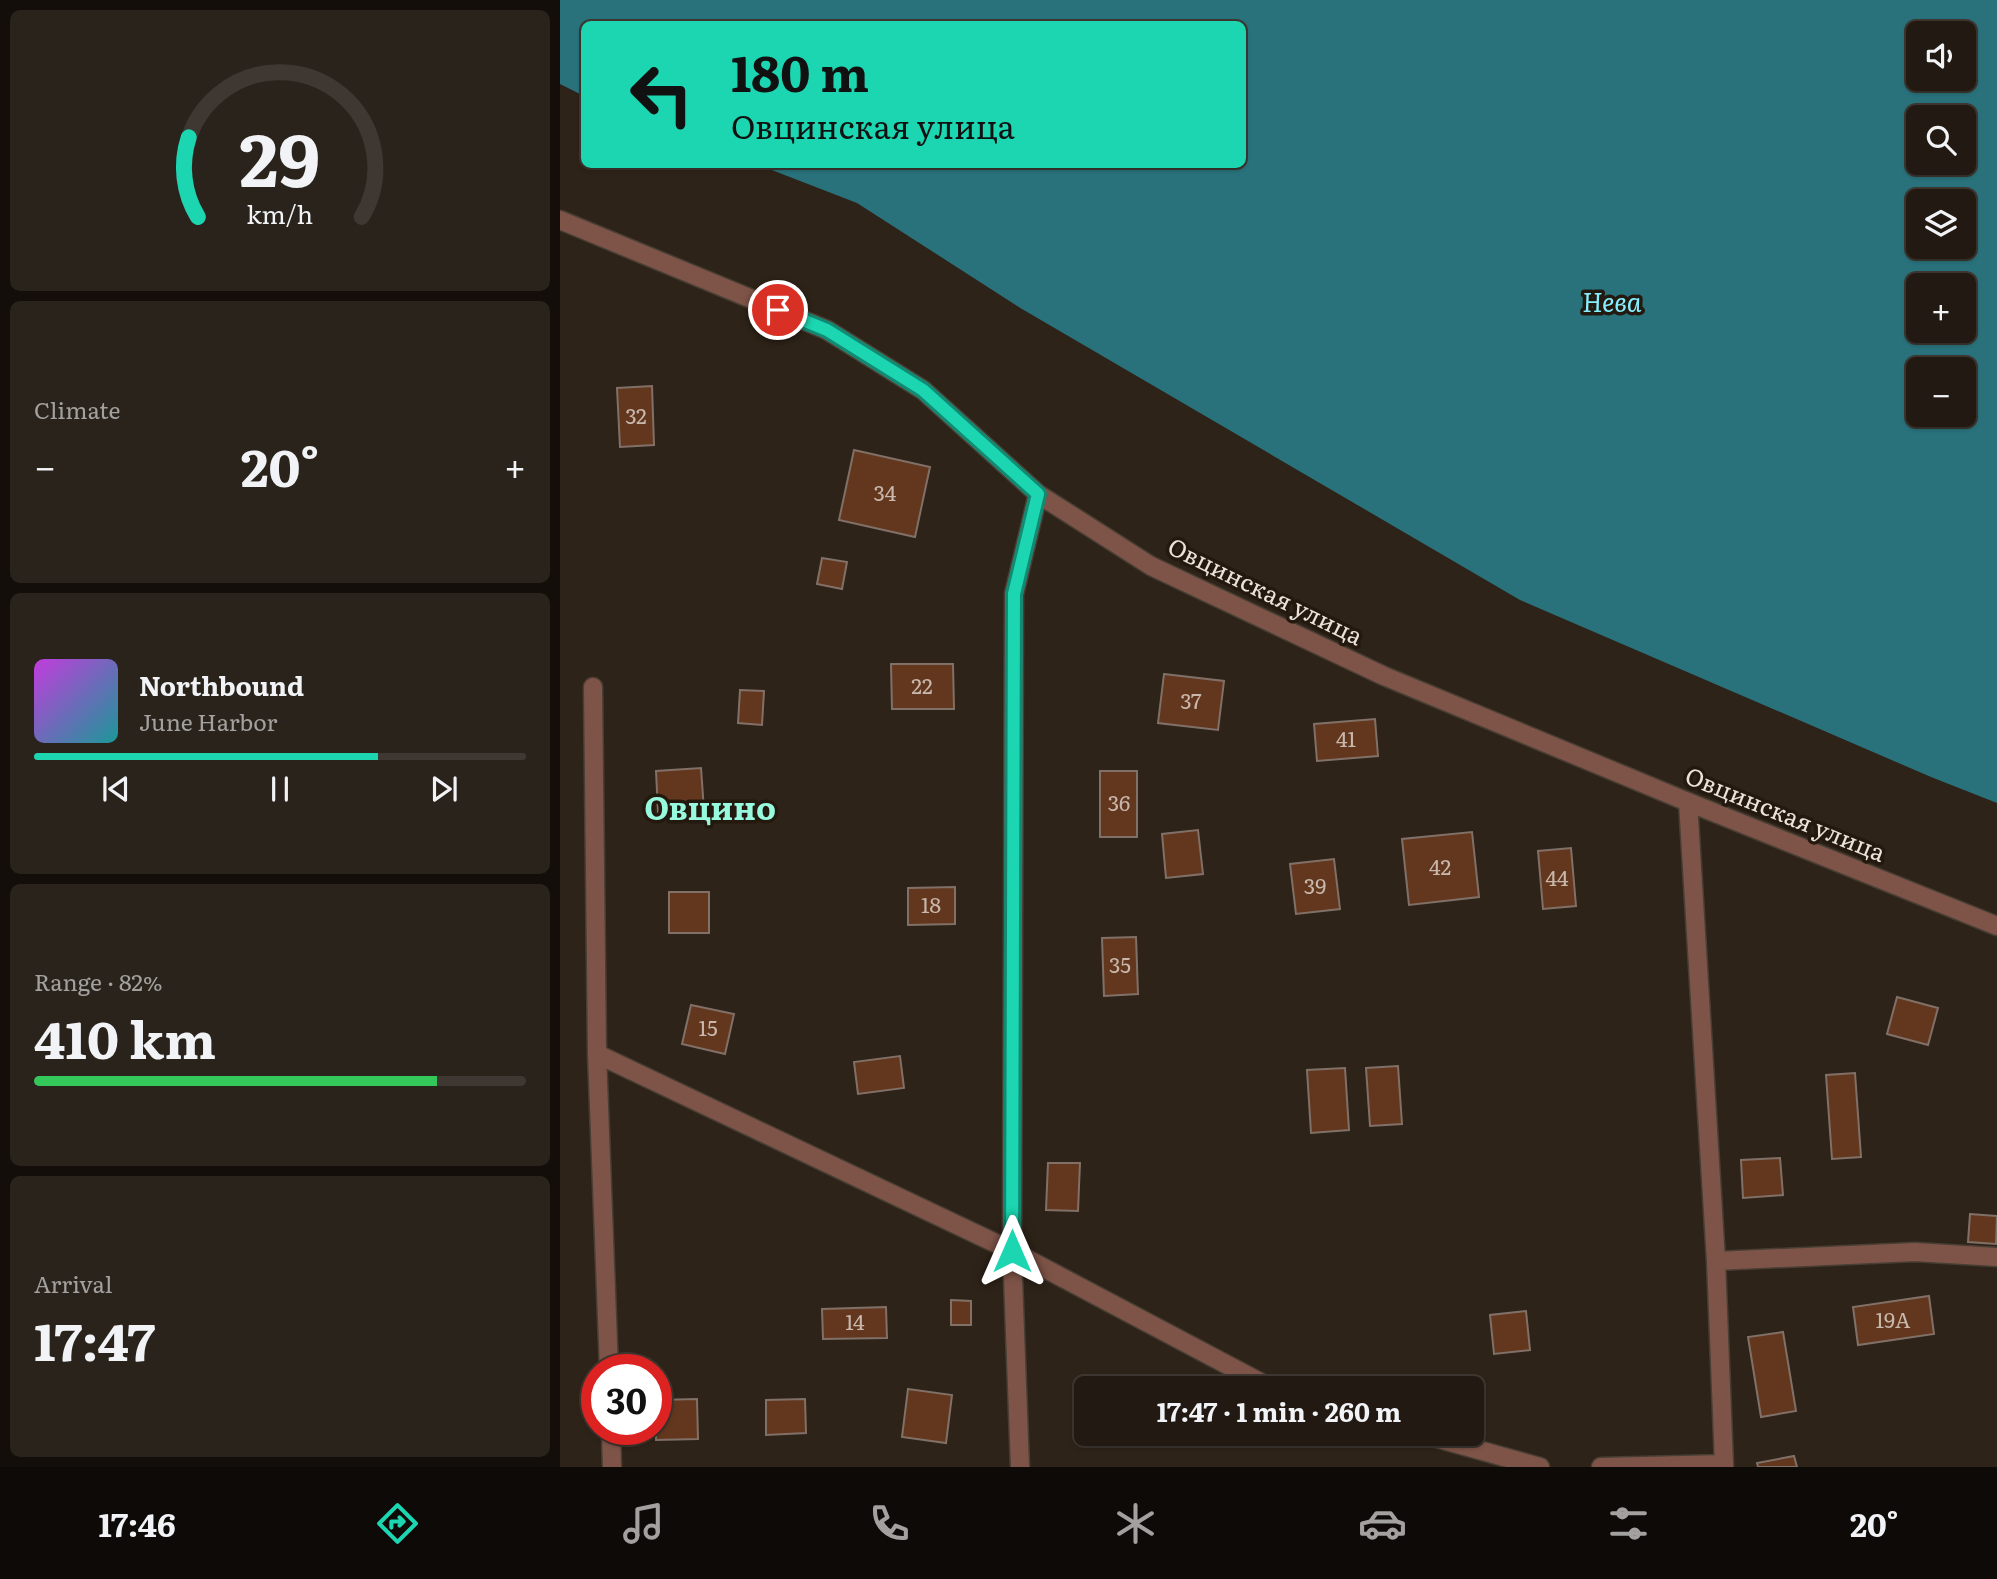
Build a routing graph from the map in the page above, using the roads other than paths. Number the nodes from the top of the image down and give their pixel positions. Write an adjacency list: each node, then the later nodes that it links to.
1 (560, 220): 2 (street, Овцинская улица)
2 (1038, 494): 4 (street, Овцинская улица); 7 (street)
3 (593, 687): 6 (street)
4 (1688, 802): 5 (street, Овцинская улица); 9 (street)
5 (1997, 926)
6 (597, 1054): 7 (street); 10 (street)
7 (1012, 1251): 11 (street); 16 (street)
8 (1997, 1256): 9 (street)
9 (1716, 1261): 14 (street)
10 (608, 1354)
11 (1248, 1376)
12 (611, 1445): 15 (street)
13 (1465, 1446): 17 (street)
14 (1724, 1466): 18 (street)
15 (612, 1467)
16 (1020, 1467)
17 (1540, 1467)
18 (1601, 1467)

